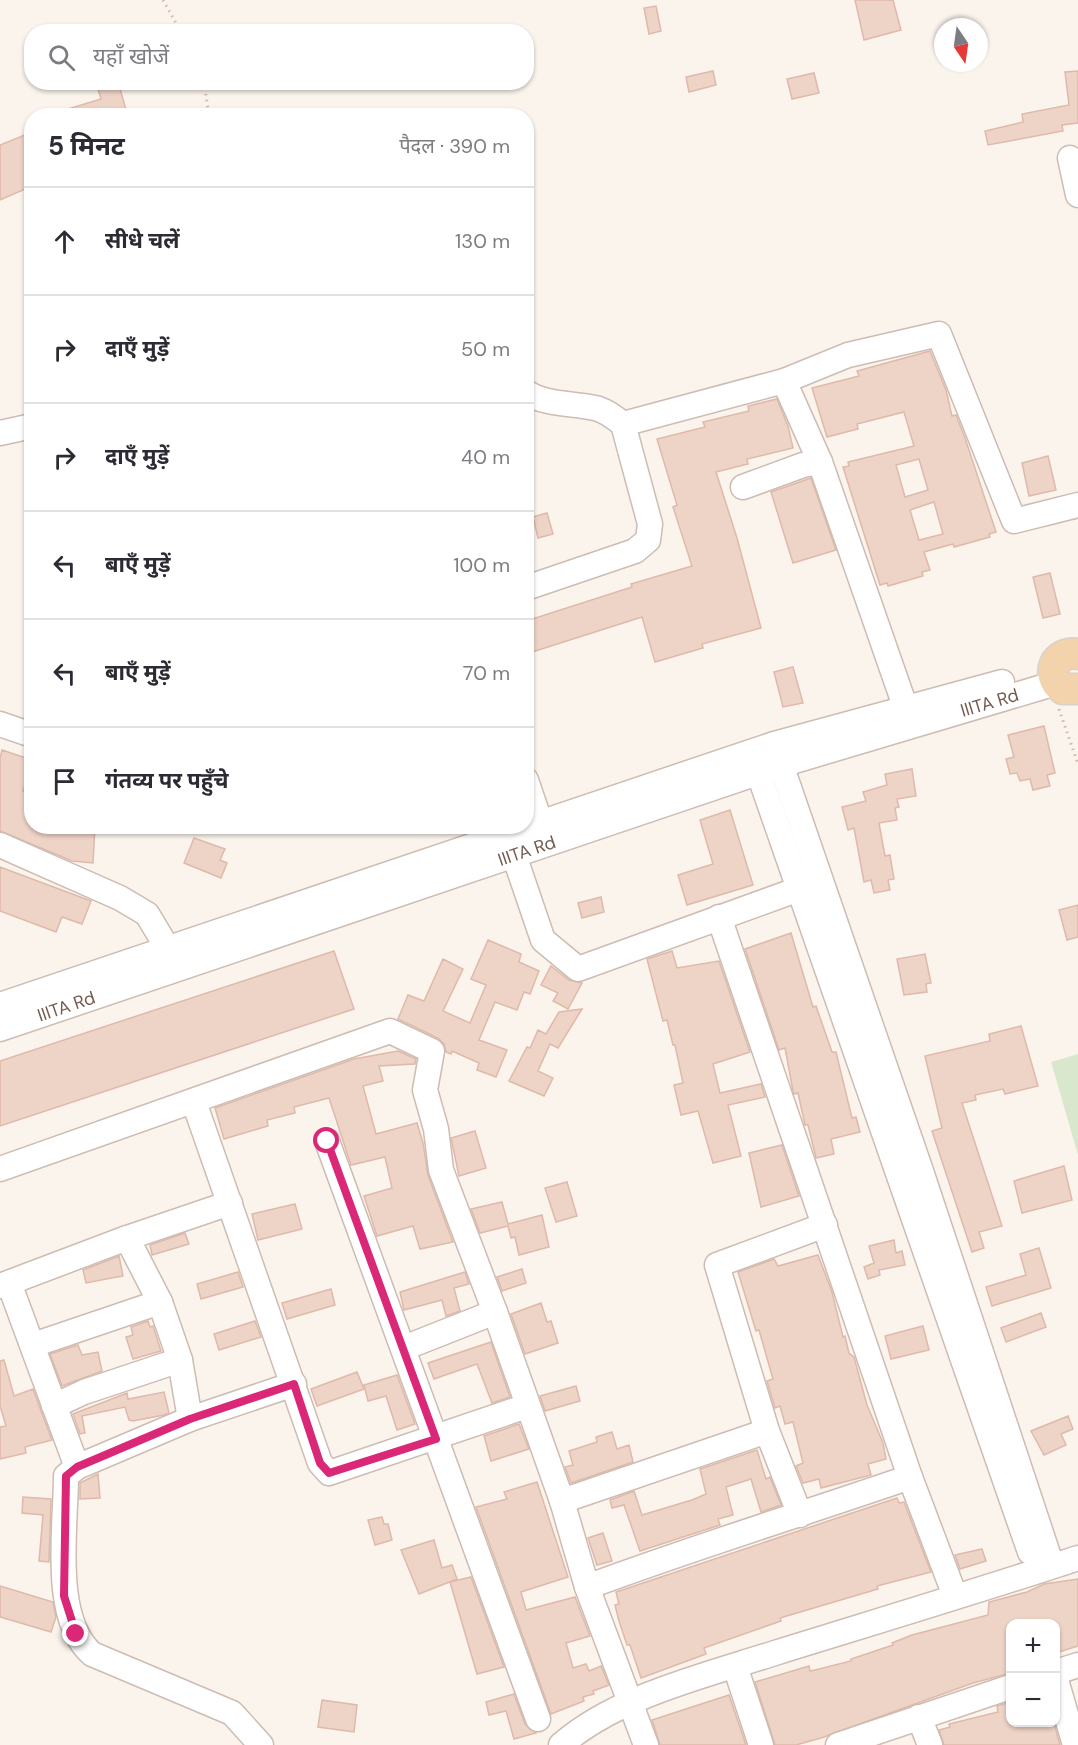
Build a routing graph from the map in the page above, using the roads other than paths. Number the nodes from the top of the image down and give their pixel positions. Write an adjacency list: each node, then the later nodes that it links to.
1 (1070, 158): 2 (street)
2 (1078, 195)
3 (784, 381): 5 (street); 8 (street); 10 (street)
4 (534, 396): 5 (street)
5 (623, 423): 11 (street)
6 (24, 428): 7 (street)
7 (0, 433)
8 (820, 462): 9 (street); 13 (street)
9 (743, 487)
10 (1078, 505)
11 (534, 585)
12 (1066, 684): 13 (street, IIITA Rd); 16 (street, IIITA Rd)
13 (906, 709): 16 (street, IIITA Rd)
14 (0, 724): 15 (street)
15 (24, 732)
16 (777, 754): 17 (street, IIITA Rd); 50 (street)
17 (755, 762): 19 (street, IIITA Rd); 22 (street)
18 (534, 804): 19 (street)
19 (544, 833): 21 (street, IIITA Rd); 24 (street, IIITA Rd)
20 (0, 845): 24 (street)
21 (514, 855): 23 (street); 26 (street, IIITA Rd)
22 (799, 889): 23 (street); 50 (street)
23 (719, 917): 31 (street)
24 (168, 949): 25 (street, IIITA Rd)
25 (0, 1005)
26 (0, 1029)
27 (194, 1102): 29 (street); 30 (street); 35 (street)
28 (327, 1141): 37 (street)
29 (0, 1169)
30 (230, 1203): 32 (street); 39 (street)
31 (825, 1225): 43 (street); 46 (street)
32 (127, 1238): 33 (street); 34 (street)
33 (5, 1284): 36 (street)
34 (160, 1302): 36 (street); 38 (street)
35 (495, 1312): 37 (street); 41 (street)
36 (33, 1346): 40 (street)
37 (404, 1348): 44 (street)
38 (180, 1360): 40 (street); 42 (street)
39 (294, 1384): 42 (street); 44 (street)
40 (54, 1406): 45 (street)
41 (527, 1406): 44 (street); 47 (street)
42 (190, 1419): 45 (street)
43 (767, 1431): 47 (street); 48 (street)
44 (436, 1439): 60 (street)
45 (77, 1467): 61 (street)
46 (910, 1477): 48 (street); 52 (street)
47 (561, 1501): 51 (street)
48 (801, 1515): 51 (street)
49 (1078, 1558): 50 (street)
50 (1044, 1569): 52 (street)
51 (588, 1587): 58 (street)
52 (955, 1596): 54 (street)
53 (1078, 1665): 55 (street)
54 (735, 1666): 58 (street); 64 (street)
55 (1060, 1671)
56 (1006, 1689): 59 (street)
57 (1060, 1693): 67 (street)
58 (631, 1702): 62 (street); 63 (street)
59 (920, 1717): 65 (street); 66 (street)
60 (538, 1719)
61 (261, 1745)
62 (561, 1745)
63 (646, 1745)
64 (761, 1745)
65 (838, 1745)
66 (930, 1745)
67 (1076, 1745)

